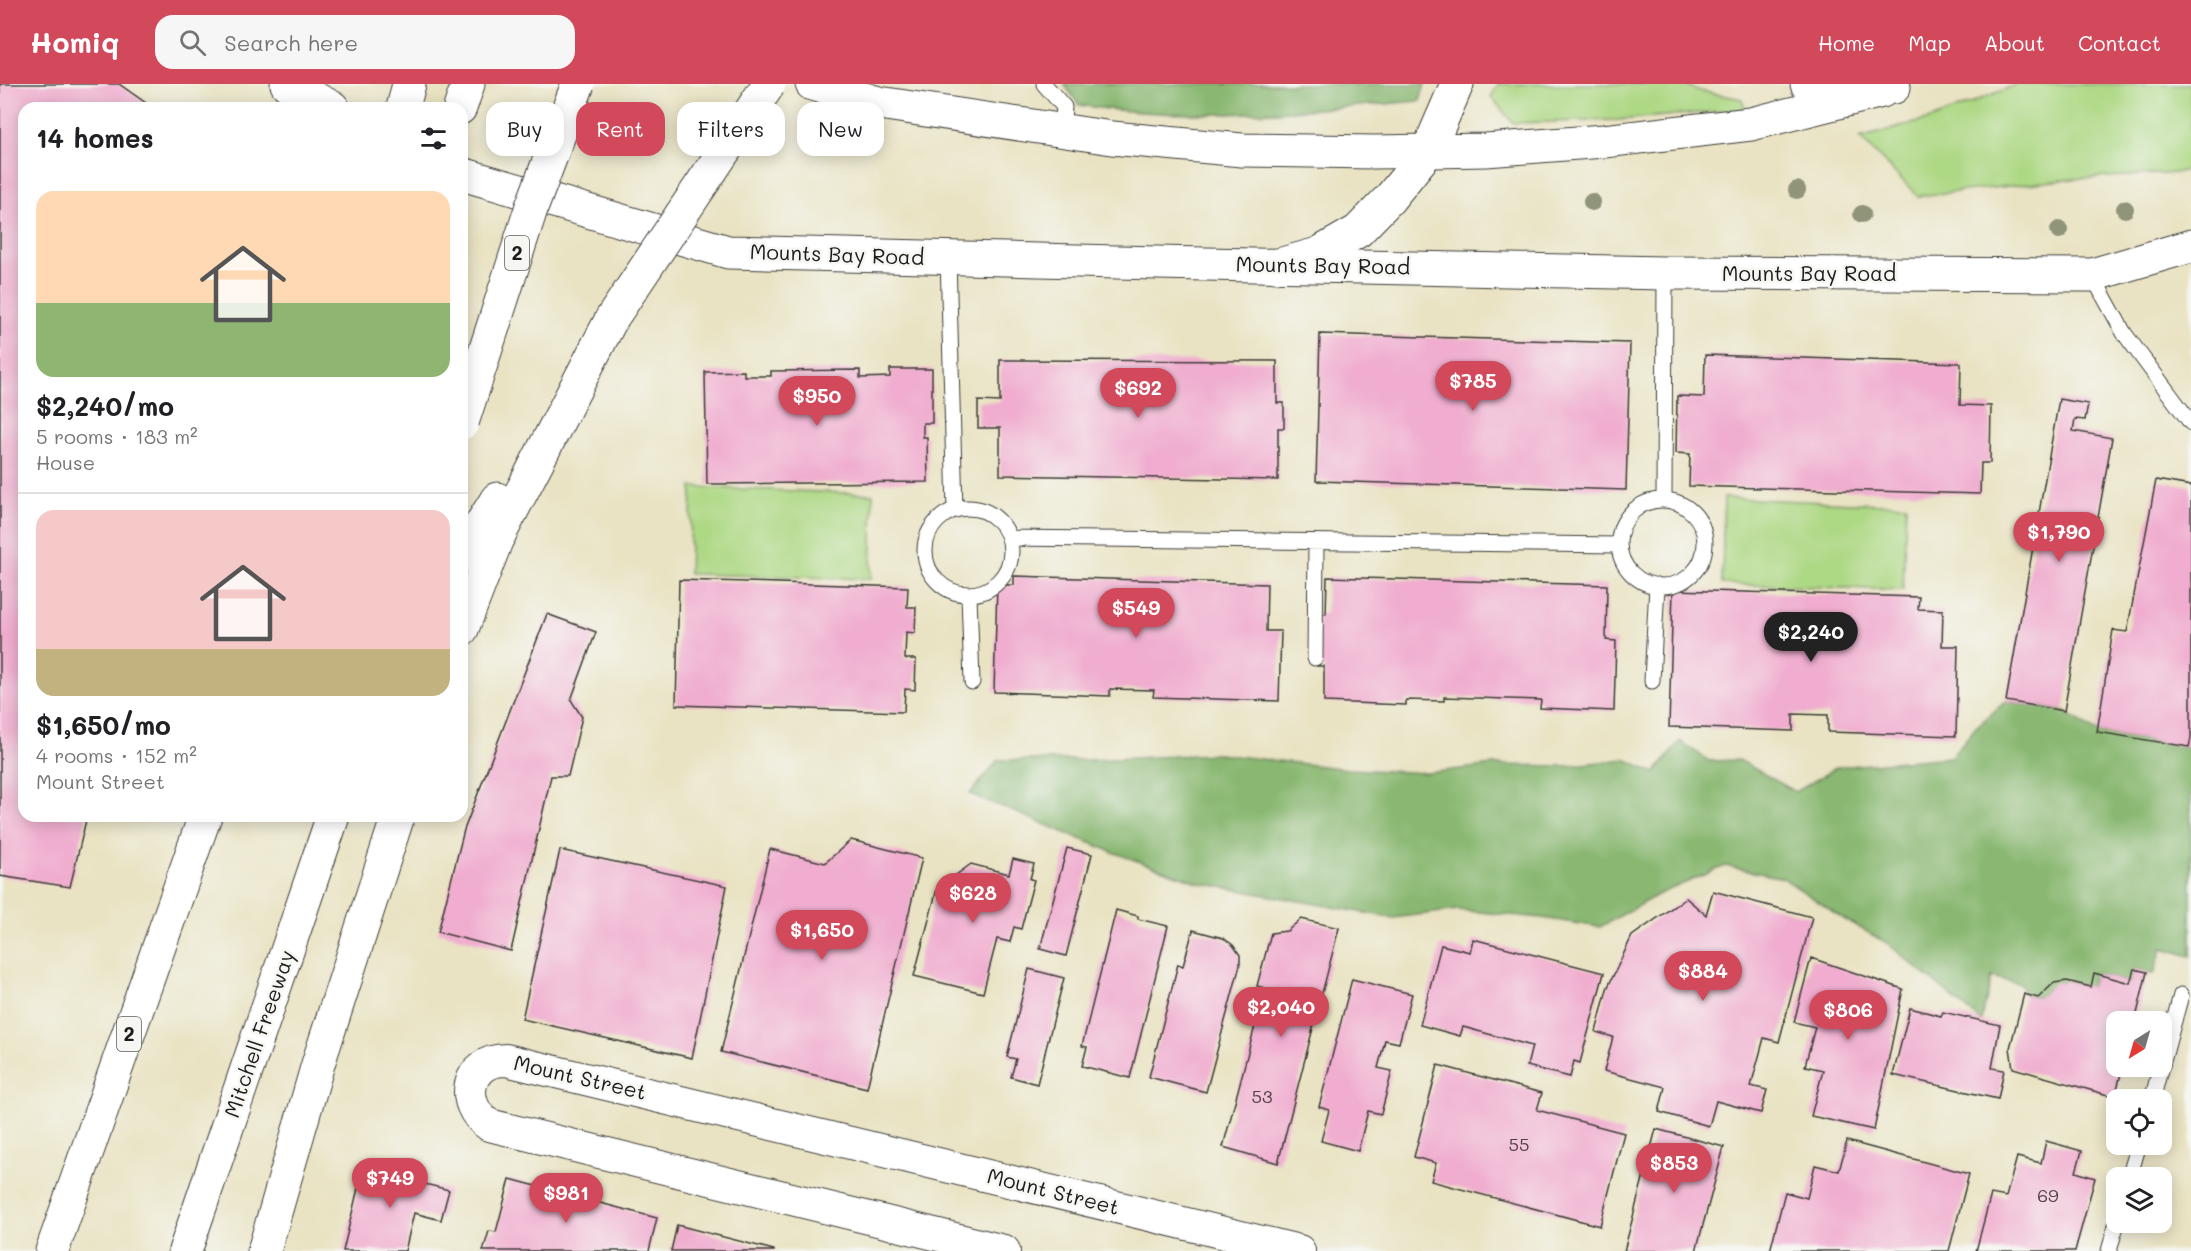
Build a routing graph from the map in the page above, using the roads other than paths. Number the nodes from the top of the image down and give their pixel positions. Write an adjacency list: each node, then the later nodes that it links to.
1 (287, 84): 11 (main road)
2 (409, 84): 12 (main road)
3 (468, 84): 13 (main road)
4 (578, 84): 22 (main road, 2, bridge)
5 (769, 84): 28 (main road, bridge)
6 (812, 84): 14 (main road)
7 (1044, 84): 14 (lane)
8 (1457, 84): 15 (main road)
9 (1807, 84): 10 (main road)
10 (1900, 86): 15 (main road)
11 (322, 102)
12 (404, 102)
13 (462, 102)
14 (1062, 131): 15 (main road)
15 (1428, 151): 19 (main road)
16 (468, 176): 18 (main road, Mounts Bay Road)
17 (2191, 246): 21 (main road, Mounts Bay Road)
18 (948, 258): 19 (main road, Mounts Bay Road); 25 (lane)
19 (1275, 266): 20 (main road, Mounts Bay Road)
20 (1665, 273): 21 (main road, Mounts Bay Road); 24 (lane)
21 (2092, 275): 23 (lane)
22 (468, 404)
23 (2191, 423)
24 (1664, 500): 29 (lane); 30 (lane)
25 (955, 509): 26 (lane); 31 (lane)
26 (1009, 538): 27 (lane); 31 (lane)
27 (1316, 542): 29 (lane); 33 (lane)
28 (478, 543): 32 (main road)
29 (1618, 545): 30 (lane)
30 (1657, 585): 34 (lane)
31 (969, 595): 35 (lane)
32 (468, 596)
33 (1315, 658)
34 (1652, 681)
35 (972, 682)
36 (203, 822): 43 (main road, 2)
37 (331, 822): 44 (main road, Mitchell Freeway)
38 (396, 822): 45 (main road)
39 (2181, 995): 40 (lane)
40 (2172, 1027)
41 (2114, 1233): 48 (lane)
42 (1190, 1238): 46 (street, Mount Street); 47 (street, Mount Street)
43 (52, 1251)
44 (185, 1251)
45 (264, 1251)
46 (1004, 1251)
47 (1299, 1251)
48 (2109, 1251)

